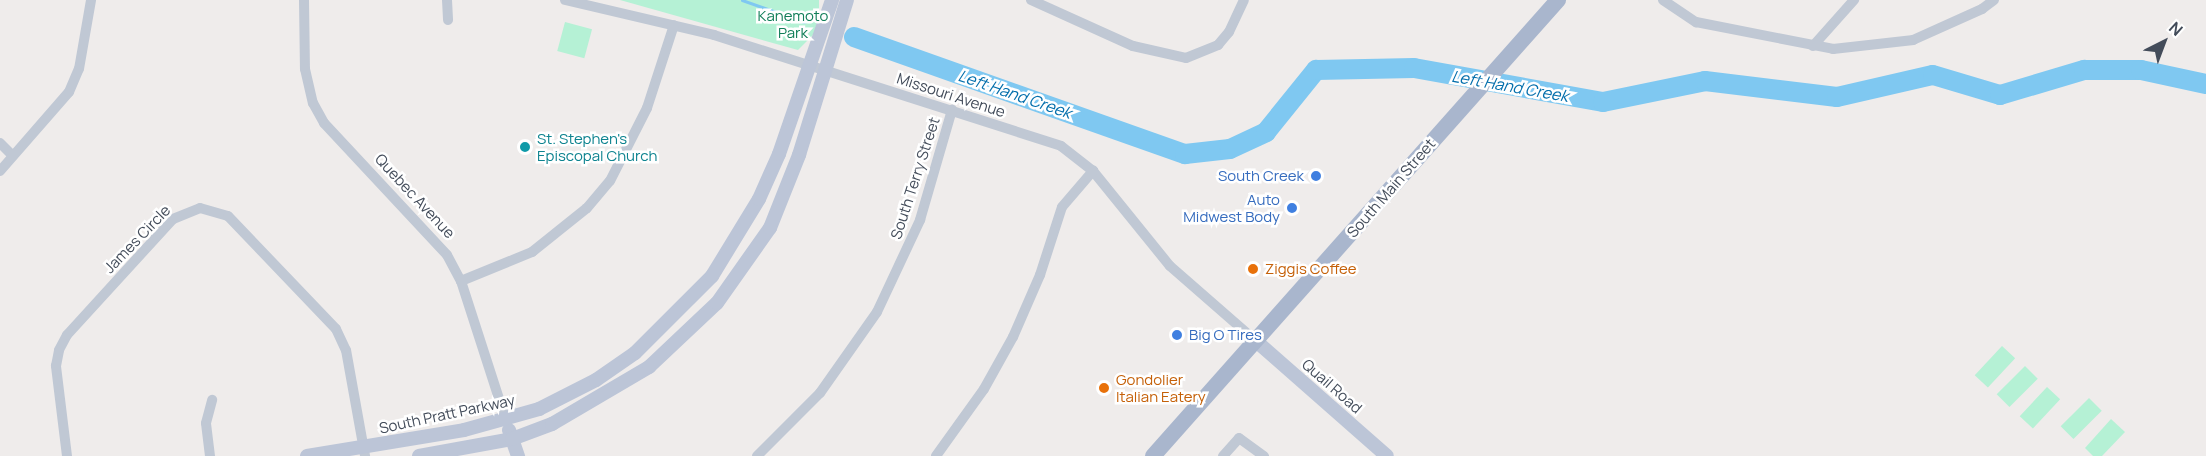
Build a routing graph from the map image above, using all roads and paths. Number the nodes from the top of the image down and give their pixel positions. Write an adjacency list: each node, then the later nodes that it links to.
1 (91, 0): 20 (street)
2 (304, 0): 23 (street, Quebec Avenue)
3 (447, 0): 13 (street)
4 (565, 0): 14 (street, Missouri Avenue)
5 (832, 0): 16 (street, South Pratt Parkway)
6 (847, 0): 17 (street)
7 (1031, 0): 8 (street)
8 (1244, 0)
9 (1558, 0): 24 (main road, South Main Street)
10 (1663, 0): 15 (street)
11 (1854, 0): 15 (street)
12 (1994, 0): 15 (street)
13 (448, 20)
14 (674, 25): 16 (street, Missouri Avenue); 23 (street)
15 (1813, 45)
16 (808, 66): 17 (street, Missouri Avenue); 26 (street, South Pratt Parkway)
17 (824, 71): 18 (street, Missouri Avenue); 27 (street)
18 (952, 110): 22 (street, Missouri Avenue); 34 (street, South Terry Street)
19 (0, 143): 20 (street)
20 (14, 156): 21 (street)
21 (0, 171)
22 (1093, 171): 24 (street, Missouri Avenue); 35 (street)
23 (461, 281): 26 (street, Quebec Avenue)
24 (1256, 341): 36 (main road, South Main Street); 39 (street, Quail Road)
25 (212, 400): 30 (street)
26 (506, 420): 27 (street, Quebec Avenue); 28 (street, South Pratt Parkway)
27 (512, 438): 32 (street); 33 (street, Quebec Avenue)
28 (363, 452): 29 (street, James Circle); 31 (street, South Pratt Parkway)
29 (67, 456)
30 (210, 456)
31 (307, 456)
32 (418, 456)
33 (518, 456)
34 (757, 456)
35 (936, 456)
36 (1153, 456)
37 (1223, 456): 38 (street)
38 (1264, 456)
39 (1387, 456)

